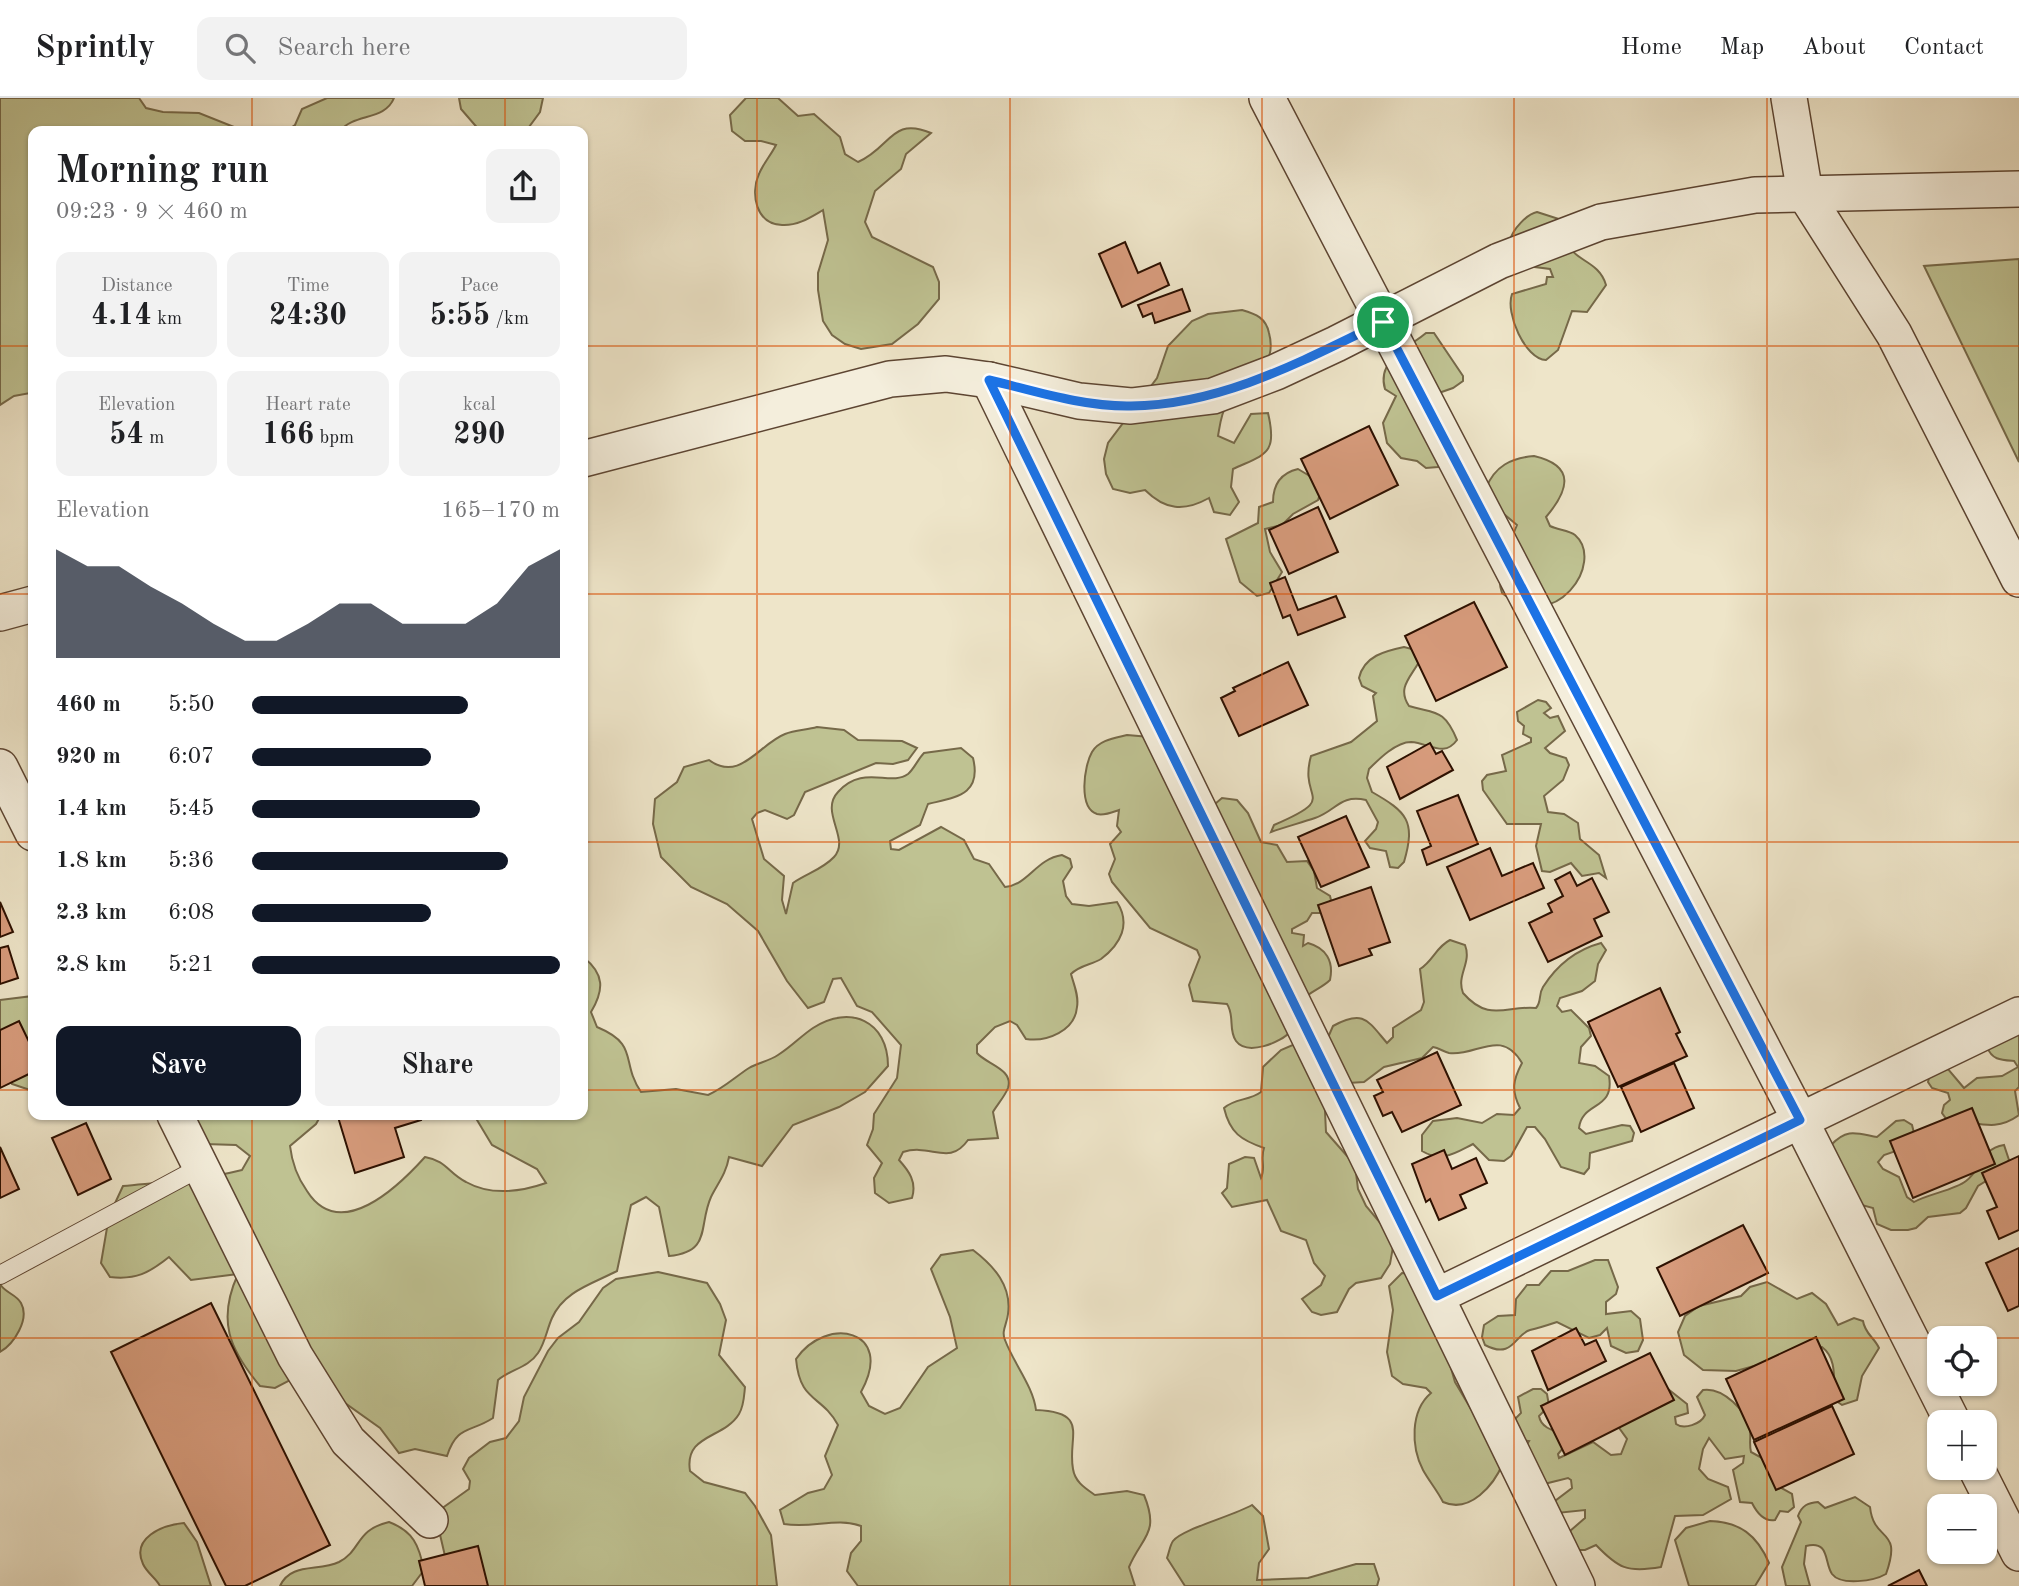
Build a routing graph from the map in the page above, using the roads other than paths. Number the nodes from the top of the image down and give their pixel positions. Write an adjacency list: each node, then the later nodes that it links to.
1 (1267, 98): 5 (street)
2 (1789, 98): 4 (street)
3 (2019, 189): 4 (street)
4 (1805, 194): 5 (street); 8 (street)
5 (1383, 322): 6 (street); 15 (street)
6 (989, 380): 7 (street); 18 (street)
7 (588, 459)
8 (2019, 579)
9 (28, 605): 10 (street)
10 (0, 613)
11 (0, 767): 12 (street)
12 (28, 823)
13 (2019, 1015): 15 (street)
14 (178, 1120): 16 (street)
15 (1800, 1120): 18 (street); 19 (street)
16 (201, 1167): 17 (lane); 21 (street)
17 (0, 1275)
18 (1437, 1296): 23 (street)
19 (1946, 1410)
20 (1982, 1480): 22 (street)
21 (430, 1520)
22 (2019, 1553)
23 (1577, 1586)

